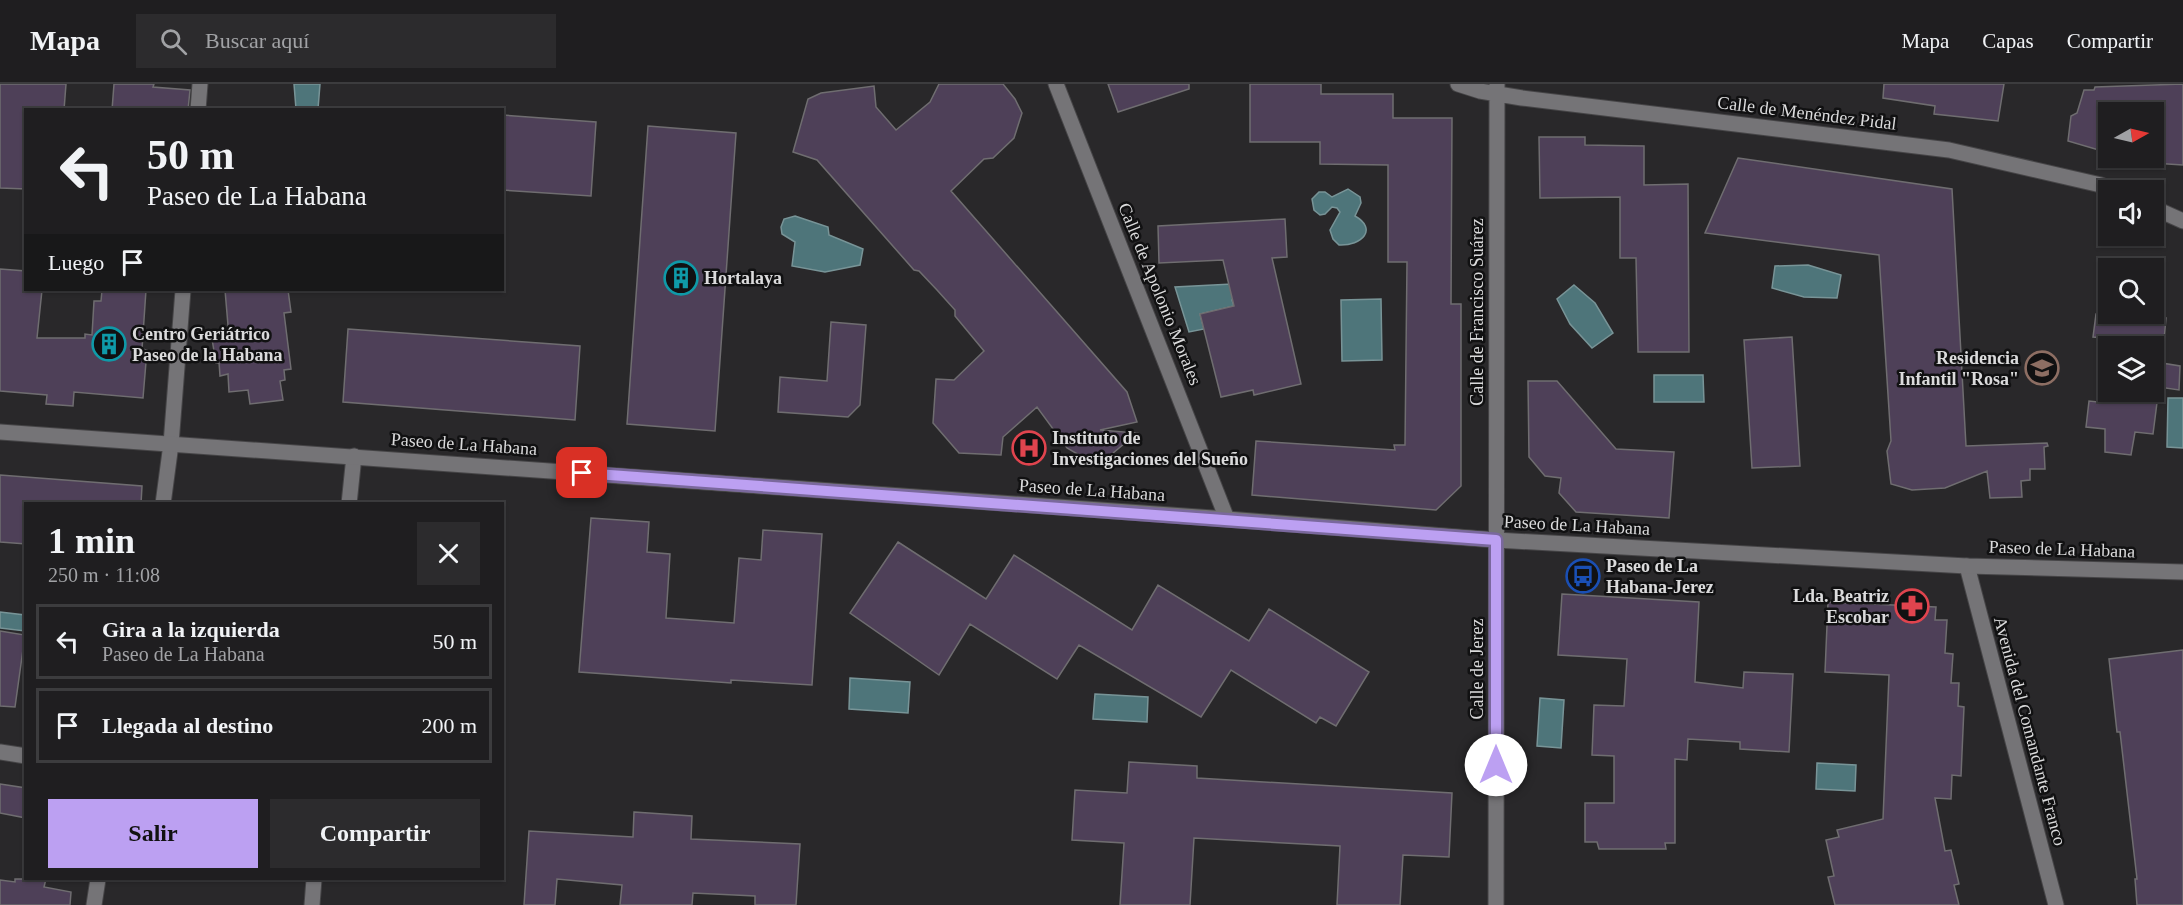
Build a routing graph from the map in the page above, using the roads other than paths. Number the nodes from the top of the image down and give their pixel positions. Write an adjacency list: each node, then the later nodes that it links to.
1 (200, 84): 5 (street)
2 (1056, 84): 15 (street, Calle de Apolonio Morales)
3 (1458, 84): 4 (street, Calle de Menéndez Pidal)
4 (1497, 89): 6 (street, Calle de Menéndez Pidal); 16 (street, Calle de Francisco Suárez)
5 (198, 108)
6 (2098, 184)
7 (2164, 212): 8 (street)
8 (2183, 221)
9 (183, 291): 11 (street)
10 (0, 432): 11 (street, Paseo de La Habana)
11 (171, 444): 12 (street, Paseo de La Habana); 13 (street)
12 (354, 456): 14 (street); 15 (street, Paseo de La Habana)
13 (163, 502)
14 (350, 502)
15 (1227, 519): 16 (street, Paseo de La Habana)
16 (1496, 540): 17 (street, Paseo de La Habana); 25 (street, Calle de Jerez)
17 (1967, 566): 18 (street, Paseo de La Habana); 26 (street, Avenida del Comandante Franco)
18 (2183, 572)
19 (0, 752): 20 (street)
20 (24, 756)
21 (98, 880): 23 (street)
22 (314, 880): 24 (street)
23 (94, 905)
24 (312, 905)
25 (1496, 905)
26 (2056, 905)

